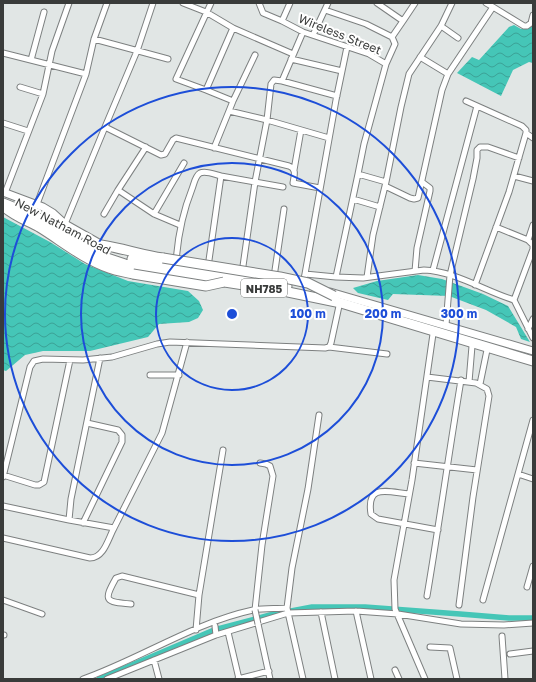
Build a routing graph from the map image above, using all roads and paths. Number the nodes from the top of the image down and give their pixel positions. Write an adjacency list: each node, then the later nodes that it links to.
1 (69, 3): 36 (street)
2 (107, 3): 26 (street)
3 (153, 3): 28 (street)
4 (183, 3): 16 (street)
5 (211, 3): 16 (street)
6 (259, 3): 18 (street)
7 (290, 3): 18 (street, Wireless Street)
8 (328, 3): 14 (street)
9 (377, 3): 19 (street)
10 (415, 3): 19 (street)
11 (452, 3): 20 (street)
12 (486, 3): 13 (street)
13 (493, 7): 17 (street); 39 (street)
14 (325, 10): 23 (street); 24 (street)
15 (44, 12): 34 (street)
16 (206, 12): 21 (street); 42 (street)
17 (533, 15)
18 (282, 21): 22 (street, Wireless Street)
19 (403, 22): 24 (street)
20 (441, 26): 25 (street); 32 (street)
21 (233, 28): 31 (street); 42 (street)
22 (303, 32): 23 (street, Wireless Street); 31 (street)
23 (313, 35): 27 (street, Wireless Street)
24 (392, 38): 35 (street)
25 (458, 38)
26 (94, 39): 28 (street); 38 (street)
27 (347, 47): 35 (street, Wireless Street); 37 (street)
28 (137, 51): 33 (street); 51 (street)
29 (3, 53): 34 (street)
30 (255, 55): 45 (street)
31 (292, 56): 37 (street); 40 (street)
32 (420, 57): 39 (street); 69 (street)
33 (168, 59)
34 (31, 60): 36 (street)
35 (386, 64): 63 (street)
36 (49, 65): 38 (street); 43 (street)
37 (342, 72): 44 (street)
38 (86, 74): 75 (street)
39 (448, 74): 67 (street)
40 (282, 81): 44 (street); 49 (street)
41 (20, 87): 43 (street)
42 (206, 90): 45 (street)
43 (43, 94): 53 (street)
44 (337, 96): 55 (street)
45 (233, 101): 48 (street)
46 (466, 101): 47 (street)
47 (477, 106): 54 (street); 89 (street)
48 (229, 111): 49 (street); 58 (street)
49 (266, 120): 52 (street); 60 (street)
50 (3, 122): 53 (street)
51 (105, 127): 57 (street); 80 (street)
52 (301, 130): 55 (street); 62 (street)
53 (28, 131): 74 (street)
54 (526, 133): 56 (street); 59 (street)
55 (329, 138): 71 (street)
56 (533, 138)
57 (146, 147): 58 (street); 72 (street)
58 (214, 148): 60 (street)
59 (519, 158): 65 (street); 93 (street)
60 (259, 160): 62 (street); 66 (street)
61 (184, 163): 79 (street)
62 (294, 170): 71 (street)
63 (358, 174): 69 (street); 73 (street)
64 (221, 176): 66 (street); 81 (street); 88 (street)
65 (514, 176): 68 (street); 83 (street)
66 (256, 182): 70 (street); 91 (street)
67 (422, 182): 69 (street); 90 (street)
68 (533, 182)
69 (385, 184): 76 (street)
70 (284, 187)
71 (320, 188): 92 (street)
72 (118, 190): 78 (street); 79 (street)
73 (353, 199): 76 (street); 94 (street)
74 (4, 200): 75 (main road, New Natham Road); 97 (highway, NH785); 97 (highway, bridge); 100 (highway, NH785, bridge); 102 (main road, New Natham Road)
75 (37, 204): 80 (main road, New Natham Road)
76 (380, 207): 95 (street)
77 (284, 209): 96 (street)
78 (104, 214)
79 (154, 214): 81 (street)
80 (64, 222): 85 (main road, New Natham Road)
81 (180, 225): 87 (street)
82 (533, 225): 84 (street)
83 (496, 226): 84 (street); 99 (street)
84 (528, 240): 86 (street)
85 (101, 245): 87 (main road, New Natham Road); 100 (highway, bridge)
86 (533, 245): 101 (street)
87 (176, 263): 88 (main road, New Natham Road)
88 (208, 268): 91 (main road, New Natham Road)
89 (433, 270): 90 (street); 93 (street)
90 (415, 271): 95 (street)
91 (242, 274): 96 (main road, New Natham Road)
92 (305, 274): 94 (street); 98 (street)
93 (450, 275): 99 (street); 104 (street)
94 (336, 277): 95 (street)
95 (367, 277)
96 (274, 278): 98 (main road, New Natham Road)
97 (224, 282): 117 (highway, NH785)
98 (302, 285): 104 (main road, New Natham Road)
99 (475, 285): 101 (street)
100 (334, 296): 114 (highway, NH785)
101 (514, 300): 105 (street)
102 (339, 306): 106 (main road, New Natham Road); 110 (street)
103 (533, 319): 105 (street)
104 (446, 325): 112 (main road, New Natham Road)
105 (528, 329): 107 (street)
106 (433, 334): 109 (main road, New Natham Road); 121 (street)
107 (533, 338)
108 (188, 342): 110 (street); 115 (street); 120 (street)
109 (472, 346): 111 (main road, New Natham Road); 123 (street)
110 (329, 347): 113 (street)
111 (487, 350): 118 (main road, New Natham Road); 124 (street)
112 (533, 351)
113 (387, 354)
114 (533, 355)
115 (100, 358): 116 (street); 127 (street)
116 (70, 360): 129 (street); 135 (street)
117 (533, 361)
118 (533, 364)
119 (150, 375): 120 (street)
120 (179, 375): 142 (street)
121 (427, 377): 122 (street); 131 (street)
122 (461, 380): 123 (street); 132 (street)
123 (469, 382): 124 (street)
124 (480, 384): 133 (street)
125 (319, 415): 154 (street)
126 (533, 420): 134 (street)
127 (87, 422): 139 (street); 140 (street)
128 (223, 450): 147 (street)
129 (6, 456): 135 (street)
130 (260, 463): 153 (street)
131 (414, 463): 132 (street); 137 (street)
132 (447, 466): 133 (street); 143 (street)
133 (477, 470): 152 (street)
134 (518, 474): 136 (street); 150 (street)
135 (3, 476)
136 (533, 479)
137 (410, 494): 141 (street); 141 (street)
138 (3, 506): 139 (street)
139 (69, 520): 140 (street)
140 (83, 523): 142 (street)
141 (404, 523): 143 (street); 157 (street)
142 (114, 528): 144 (street)
143 (438, 530): 148 (street)
144 (3, 538)
145 (533, 566): 146 (street)
146 (527, 587)
147 (199, 594): 151 (street); 161 (street)
148 (427, 596)
149 (3, 600): 158 (street)
150 (483, 600)
151 (131, 604)
152 (459, 605)
153 (255, 610): 154 (street); 161 (street); 170 (street, bridge)
154 (288, 611): 156 (street); 162 (street); 176 (street)
155 (356, 611): 156 (street); 157 (street); 178 (street)
156 (321, 612): 177 (street)
157 (397, 612): 159 (street); 180 (street)
158 (42, 614)
159 (533, 623)
160 (215, 626): 163 (street)
161 (196, 630): 171 (street)
162 (228, 632): 163 (street); 174 (street)
163 (216, 634): 168 (street)
164 (502, 636): 182 (street)
165 (430, 647): 181 (street)
166 (533, 651): 167 (street)
167 (510, 654)
168 (154, 660): 172 (street); 173 (street)
169 (395, 670): 179 (street)
170 (268, 671): 174 (street); 175 (street)
171 (83, 679)
172 (107, 679)
173 (159, 679)
174 (238, 679)
175 (270, 679)
176 (303, 679)
177 (334, 679)
178 (371, 679)
179 (399, 679)
180 (425, 679)
181 (457, 679)
182 (504, 679)

